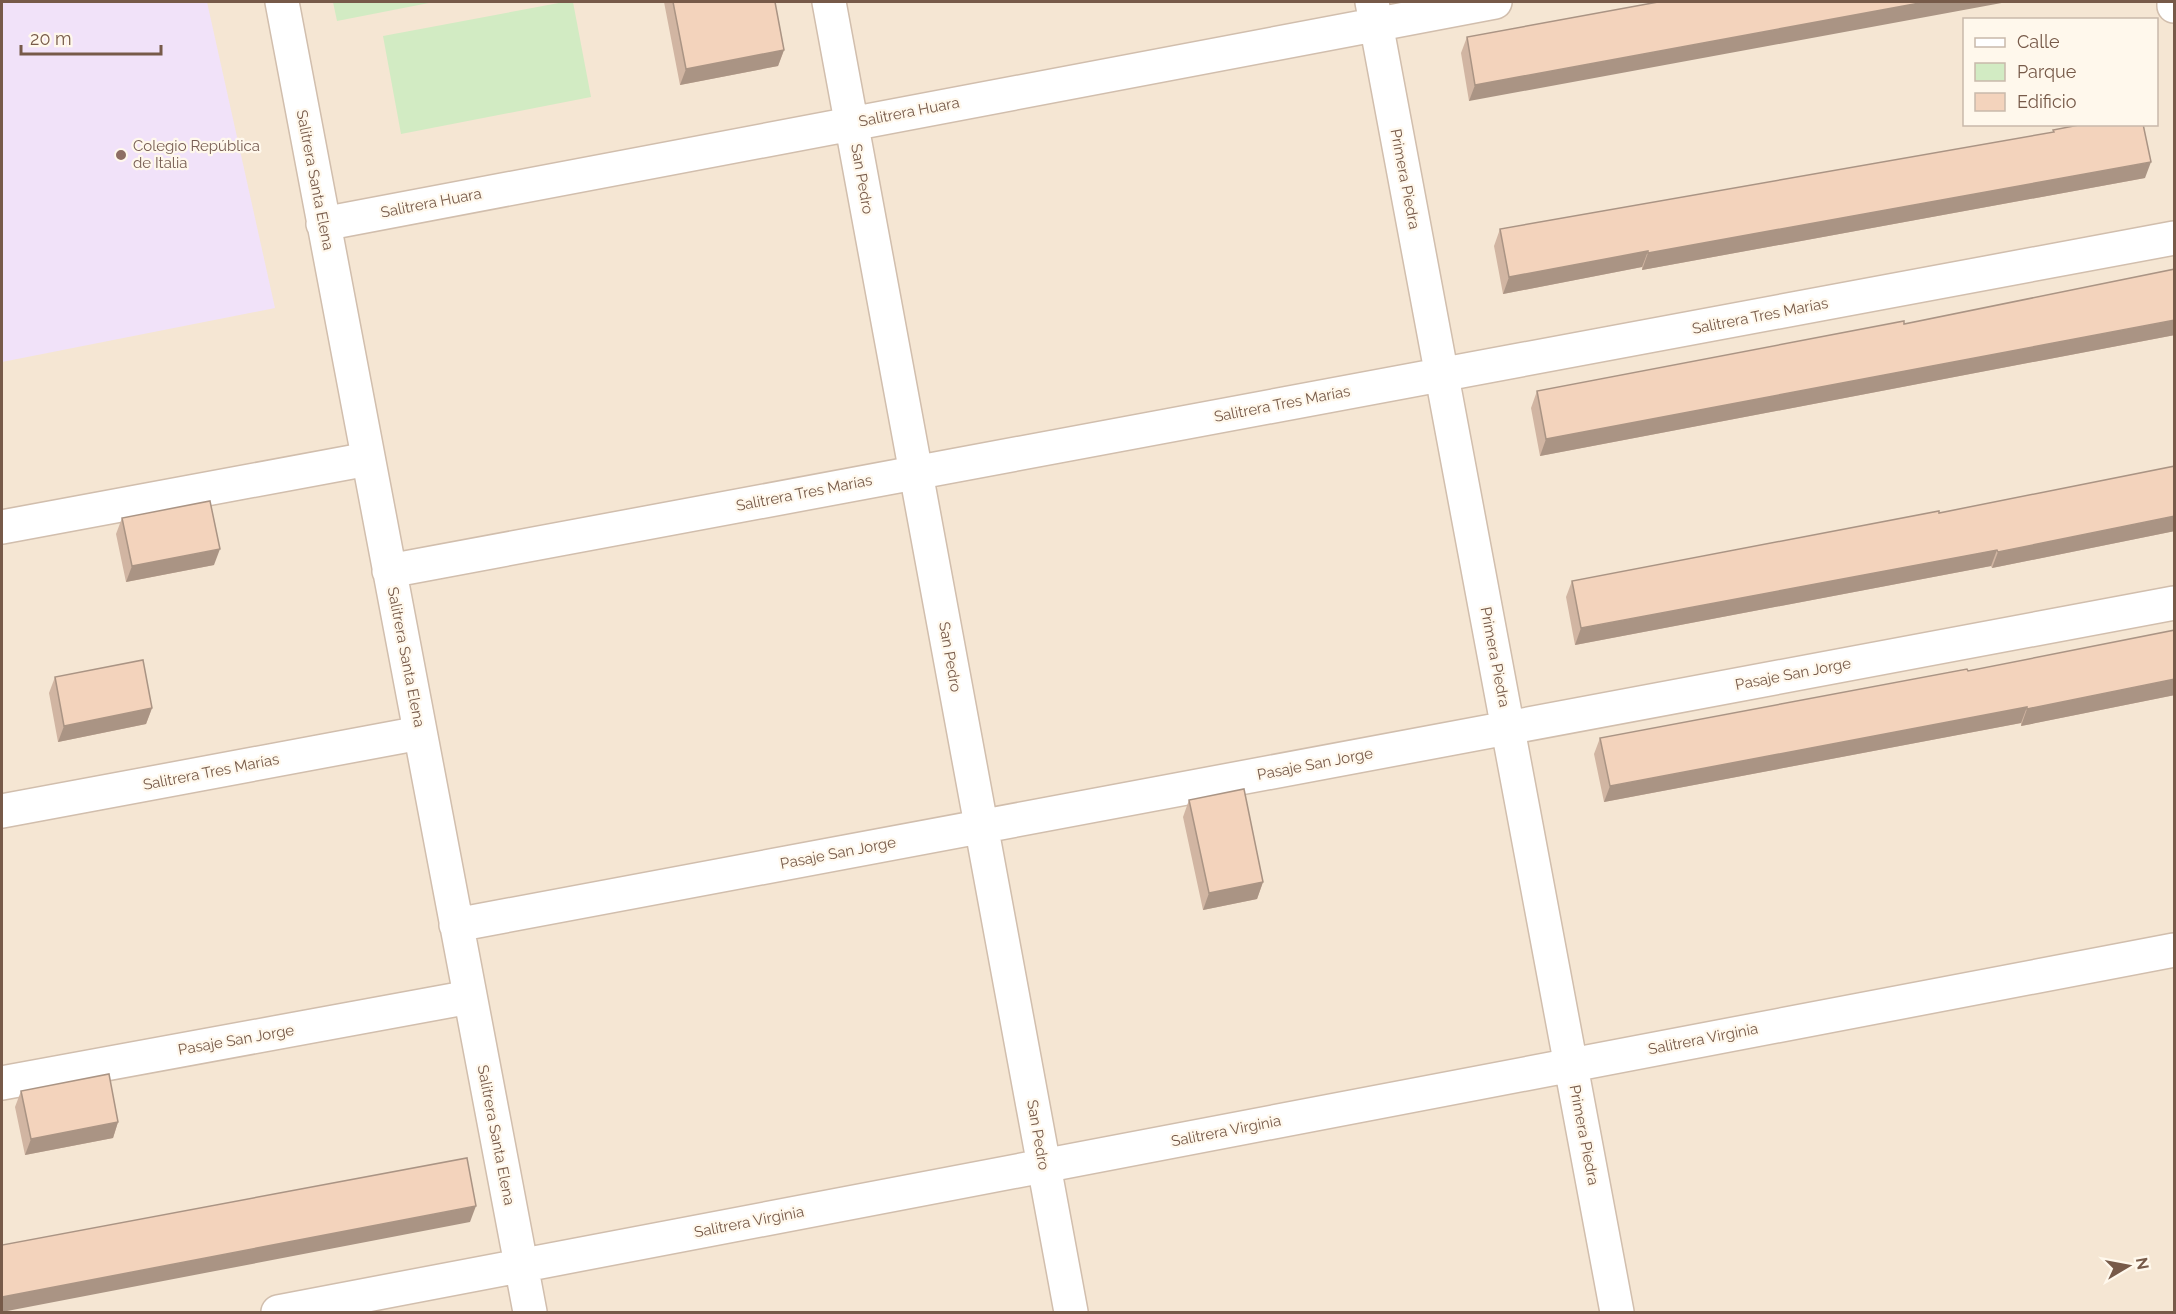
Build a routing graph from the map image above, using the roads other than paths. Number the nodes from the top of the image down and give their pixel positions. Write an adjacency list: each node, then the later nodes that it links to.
1 (282, 2): 8 (street, Salitrera Santa Elena)
2 (829, 2): 7 (street, San Pedro)
3 (1495, 2): 6 (street, Salitrera Huara)
4 (2174, 2): 5 (street)
5 (2175, 6)
6 (1374, 13): 7 (street, Salitrera Huara); 10 (street, Primera Piedra)
7 (852, 123): 8 (street, Salitrera Huara); 12 (street, San Pedro)
8 (323, 224): 11 (street, Salitrera Santa Elena)
9 (2175, 238): 10 (street, Salitrera Tres Marías)
10 (1442, 375): 12 (street, Salitrera Tres Marías); 16 (street, Primera Piedra)
11 (368, 459): 13 (street); 14 (street, Salitrera Santa Elena)
12 (916, 472): 14 (street, Salitrera Tres Marías); 19 (street, San Pedro)
13 (2, 527)
14 (389, 571): 17 (street, Salitrera Santa Elena)
15 (2175, 603): 16 (street, Pasaje San Jorge)
16 (1508, 727): 19 (street, Pasaje San Jorge); 23 (street, Primera Piedra)
17 (420, 733): 18 (street, Salitrera Tres Marías); 20 (street, Salitrera Santa Elena)
18 (2, 811)
19 (981, 826): 20 (street, Pasaje San Jorge); 25 (street, San Pedro)
20 (456, 925): 22 (street, Salitrera Santa Elena)
21 (2175, 950): 23 (street, Salitrera Virginia)
22 (470, 997): 24 (street, Pasaje San Jorge); 26 (street, Salitrera Santa Elena)
23 (1571, 1065): 25 (street, Salitrera Virginia); 30 (street, Primera Piedra)
24 (2, 1083)
25 (1043, 1166): 26 (street, Salitrera Virginia); 29 (street, San Pedro)
26 (521, 1266): 27 (street, Salitrera Virginia); 28 (street, Salitrera Santa Elena)
27 (278, 1312)
28 (530, 1312)
29 (1071, 1312)
30 (1617, 1312)

